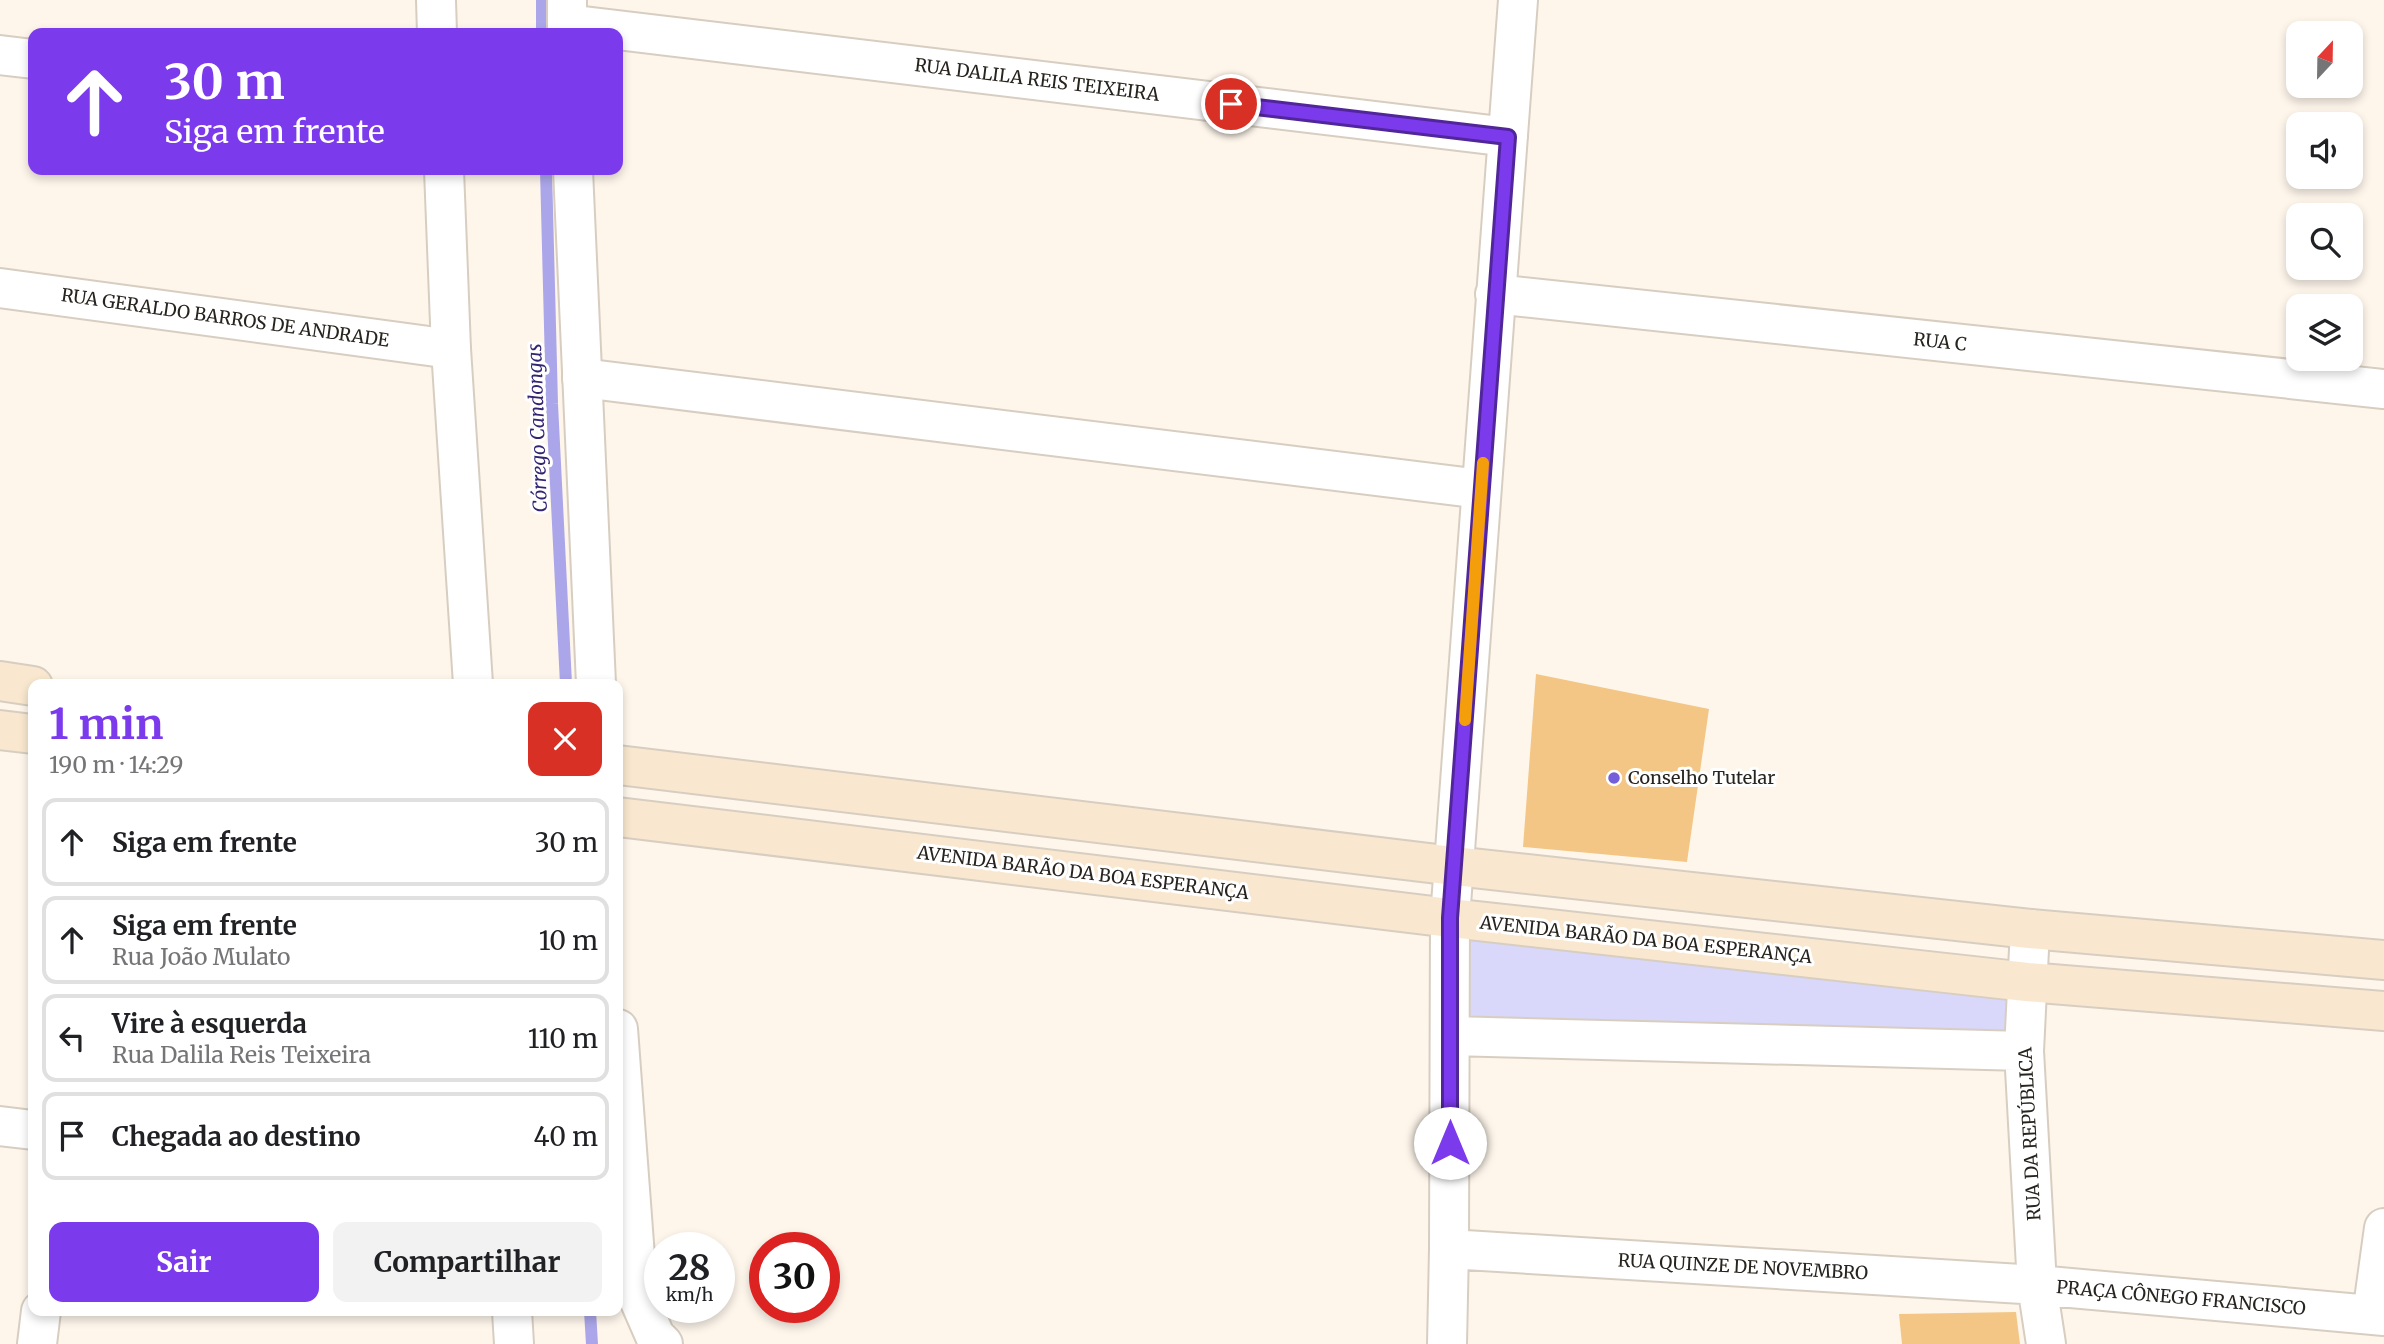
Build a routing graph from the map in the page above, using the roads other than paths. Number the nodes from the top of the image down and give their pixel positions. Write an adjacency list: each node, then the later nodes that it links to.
1 (436, 0): 4 (street)
2 (1518, 0): 7 (street)
3 (567, 19): 7 (street, RUA DALILA REIS TEIXEIRA)
4 (438, 28)
5 (0, 55): 6 (street)
6 (28, 58)
7 (1508, 137): 11 (street)
8 (444, 175): 12 (street)
9 (573, 175): 13 (street)
10 (0, 288): 12 (street, RUA GERALDO BARROS DE ANDRADE)
11 (1495, 294): 14 (street, RUA C); 15 (street)
12 (451, 349): 16 (street)
13 (582, 377): 15 (street); 17 (street)
14 (2384, 389)
15 (1481, 489): 26 (street)
16 (473, 679)
17 (596, 679)
18 (0, 681): 19 (main road)
19 (28, 685)
20 (0, 730): 21 (main road)
21 (28, 733)
22 (623, 766): 23 (main road)
23 (876, 797): 25 (main road); 26 (main road)
24 (623, 818): 25 (main road, AVENIDA BARÃO DA BOA ESPERANÇA)
25 (874, 848): 27 (main road, AVENIDA BARÃO DA BOA ESPERANÇA)
26 (1454, 866): 27 (street); 28 (main road)
27 (1450, 918): 30 (main road, AVENIDA BARÃO DA BOA ESPERANÇA); 32 (street)
28 (2030, 929): 29 (main road); 30 (street, RUA DA REPÚBLICA)
29 (2384, 960)
30 (2027, 982): 31 (main road, AVENIDA BARÃO DA BOA ESPERANÇA); 33 (street, RUA DA REPÚBLICA)
31 (2384, 1011)
32 (1450, 1036): 33 (street); 38 (street)
33 (2024, 1051): 39 (street, RUA DA REPÚBLICA)
34 (623, 1093): 43 (street)
35 (0, 1126): 36 (street)
36 (28, 1129)
37 (2384, 1228): 40 (street)
38 (1449, 1249): 39 (street, RUA QUINZE DE NOVEMBRO); 46 (street)
39 (2038, 1285): 40 (street, PRAÇA CÔNEGO FRANCISCO); 47 (street, PRAÇA CÔNEGO FRANCISCO)
40 (2378, 1315)
41 (40, 1316): 44 (street)
42 (512, 1316): 45 (street)
43 (659, 1340)
44 (37, 1344)
45 (514, 1344)
46 (1447, 1344)
47 (2046, 1344)

